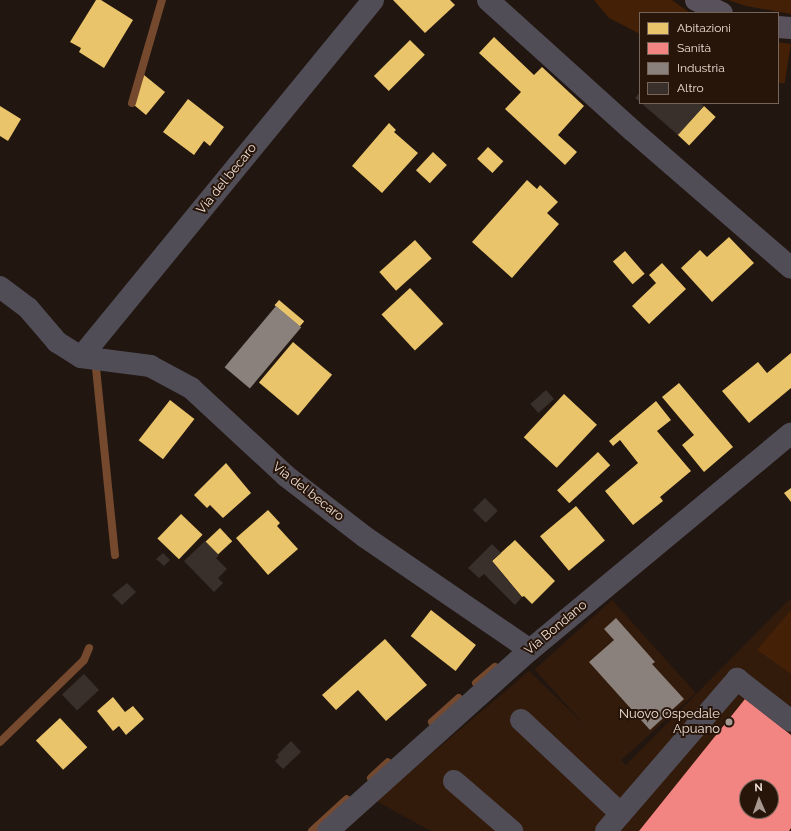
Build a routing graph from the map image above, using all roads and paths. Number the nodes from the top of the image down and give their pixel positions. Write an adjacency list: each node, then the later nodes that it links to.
1 (373, 0): 9 (street, Via del becaro)
2 (488, 0): 7 (street)
3 (696, 0): 4 (highway)
4 (720, 12)
5 (779, 27): 6 (highway)
6 (791, 28)
7 (791, 268)
8 (0, 287): 9 (street, Via del becaro)
9 (81, 357): 11 (street, Via del becaro)
10 (791, 433): 11 (street, Via Bondano)
11 (530, 650): 16 (street, Via Bondano)
12 (521, 720): 15 (street)
13 (791, 721): 15 (street)
14 (454, 781): 17 (street)
15 (621, 814): 18 (street)
16 (328, 831)
17 (512, 831)
18 (606, 831)

